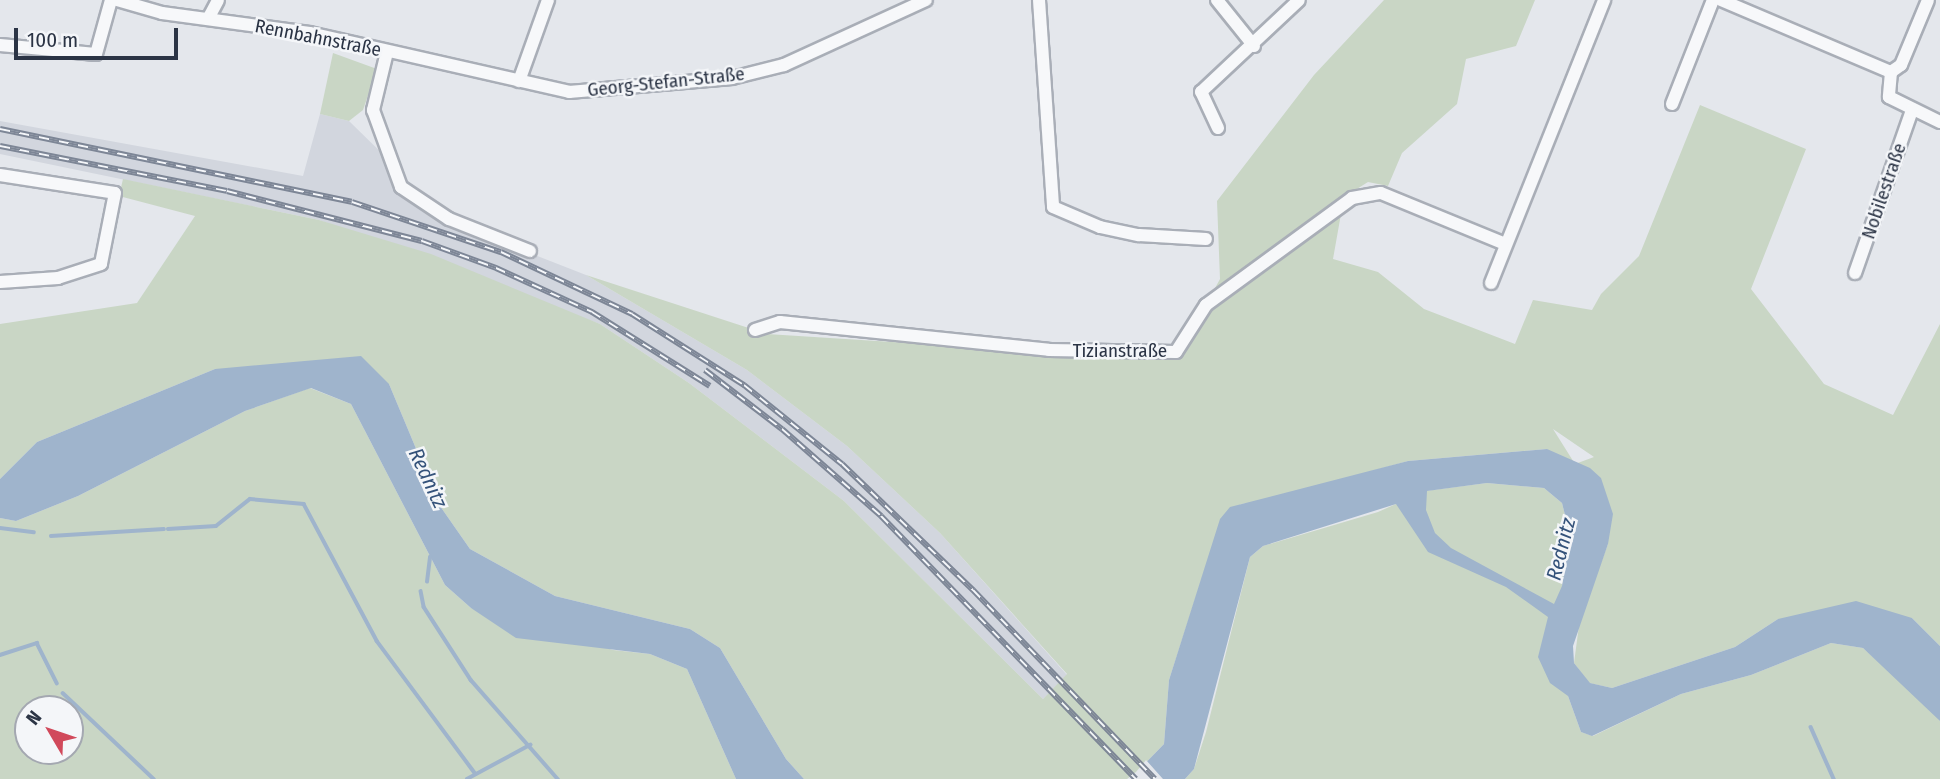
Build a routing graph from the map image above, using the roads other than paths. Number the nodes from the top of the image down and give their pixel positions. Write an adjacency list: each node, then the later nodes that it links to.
1 (114, 0): 12 (street, Rennbahnstraße); 13 (street)
2 (218, 0): 12 (street)
3 (548, 0): 17 (street)
4 (924, 0): 17 (street, Georg-Stefan-Straße)
5 (1039, 0): 23 (street)
6 (1217, 0): 14 (street)
7 (1299, 0): 14 (street)
8 (1604, 0): 24 (street)
9 (1713, 0): 18 (street)
10 (1721, 0): 16 (street)
11 (1928, 0): 16 (street)
12 (208, 19): 15 (street, Rennbahnstraße)
13 (0, 45)
14 (1254, 46): 21 (street)
15 (387, 51): 17 (street, Rennbahnstraße); 25 (street)
16 (1891, 72): 19 (street)
17 (519, 81)
18 (1672, 104)
19 (1912, 110): 20 (street); 26 (street, Nobilestraße)
20 (1940, 122)
21 (1219, 128)
22 (0, 175): 27 (street)
23 (1206, 239)
24 (1503, 243): 28 (street); 29 (street, Tizianstraße)
25 (530, 251)
26 (1856, 273)
27 (0, 282)
28 (1491, 282)
29 (755, 330)

